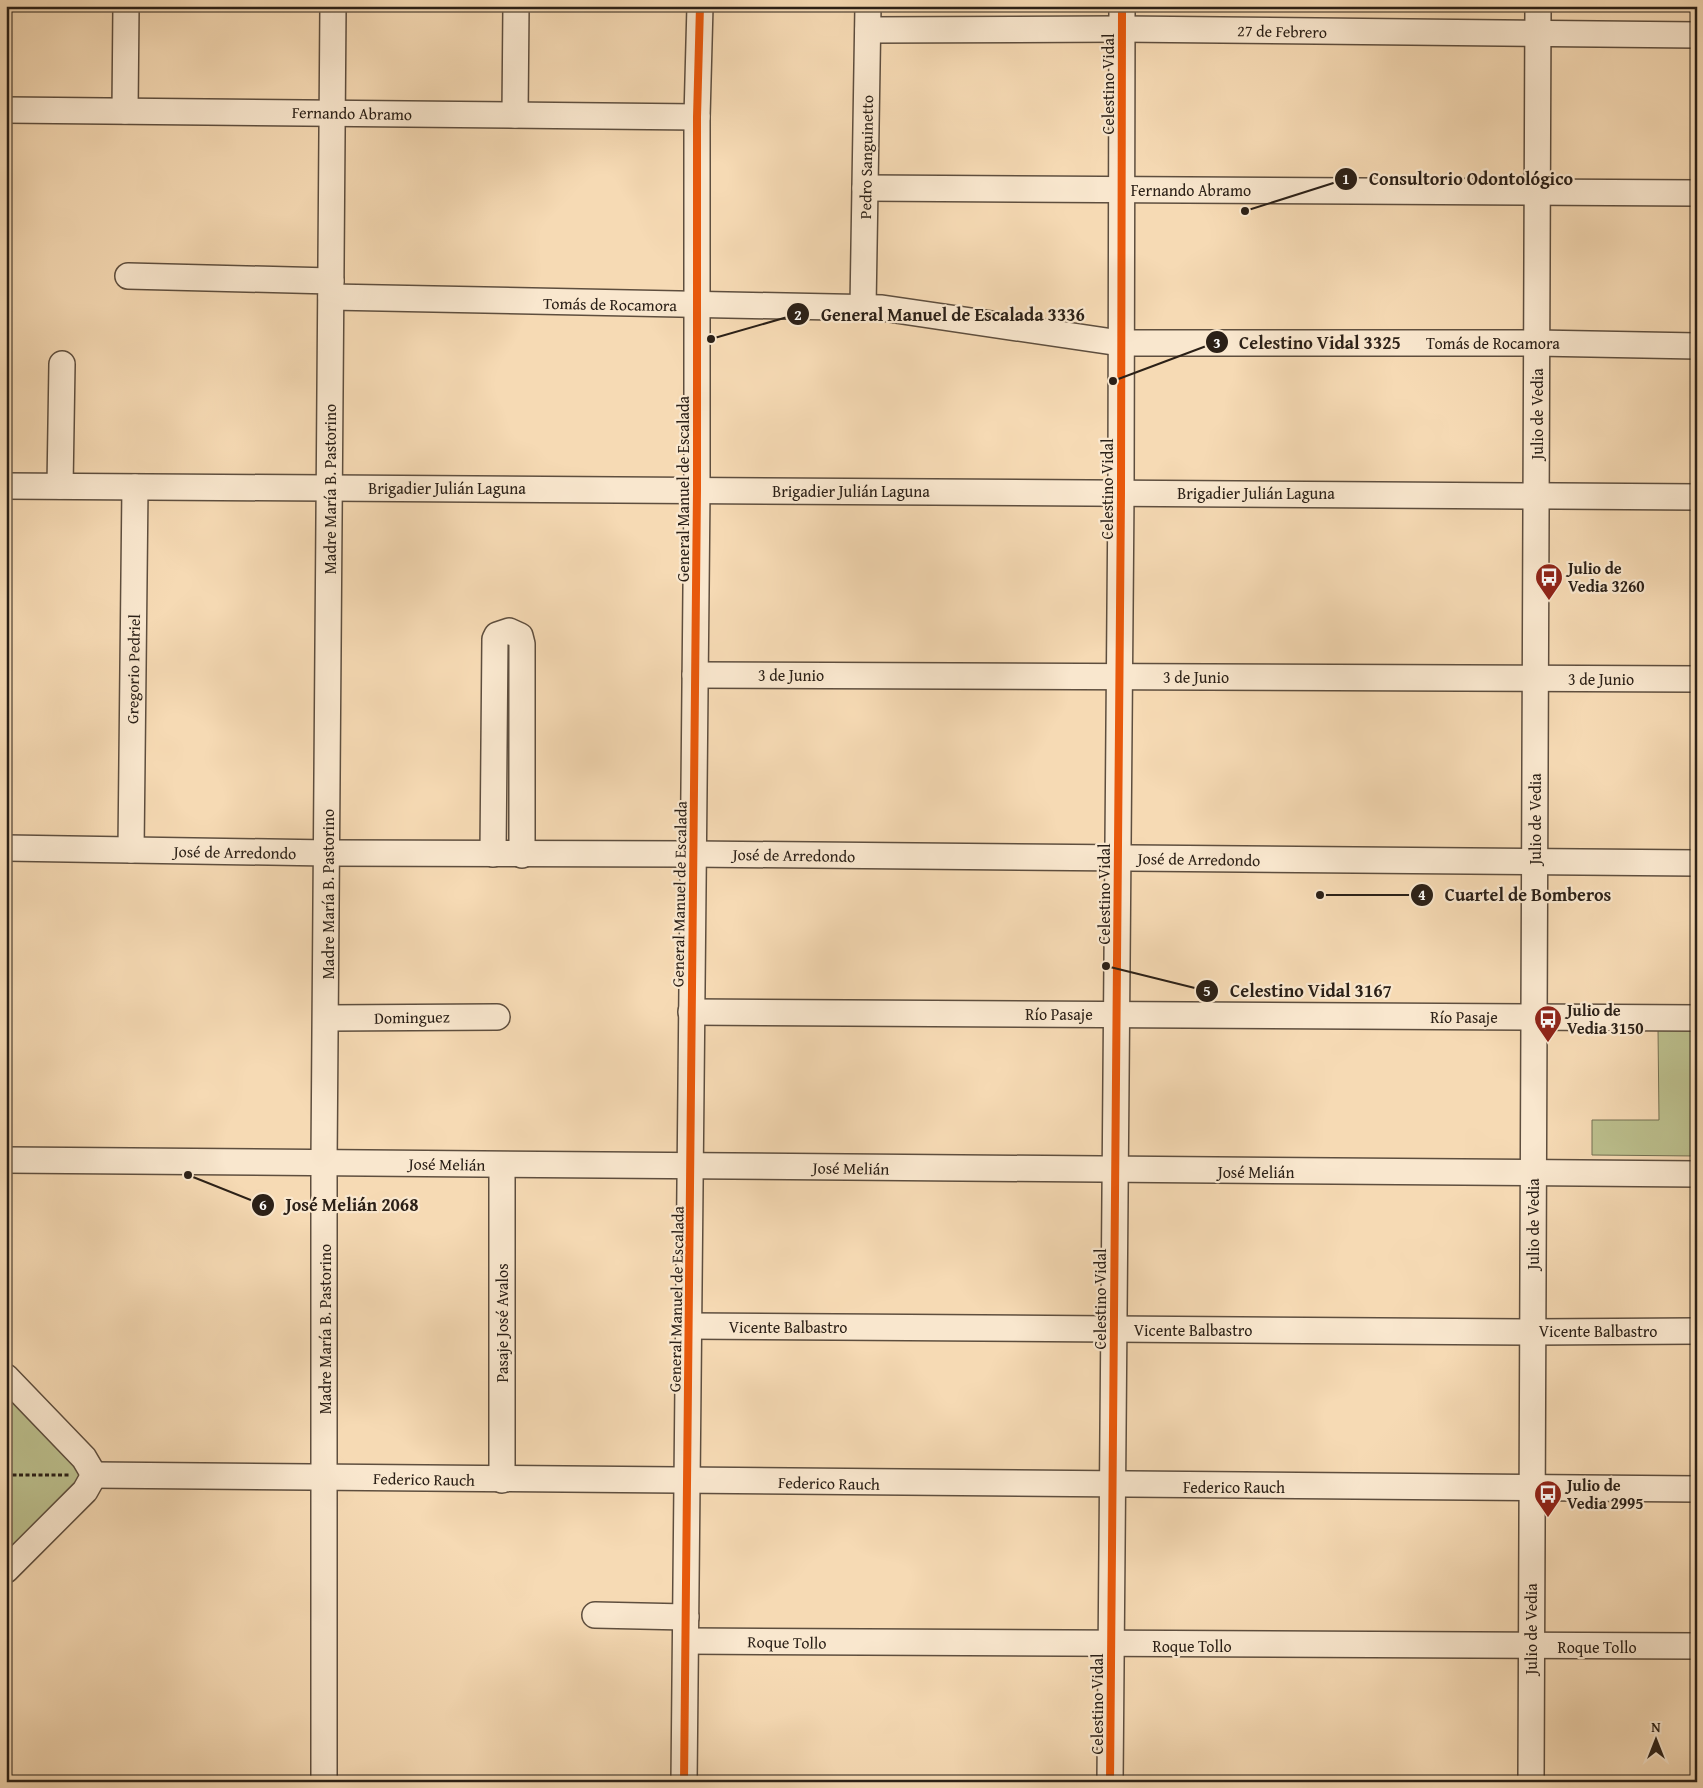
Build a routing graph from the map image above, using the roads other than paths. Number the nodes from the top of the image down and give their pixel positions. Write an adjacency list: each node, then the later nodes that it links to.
1 (126, 6): 11 (street)
2 (333, 6): 12 (street, Madre María B. Pastorino)
3 (516, 6): 13 (street)
4 (700, 6): 14 (street, General Manuel de Escalada)
5 (1538, 6): 8 (street, Julio de Vedia)
6 (868, 18): 7 (street, 27 de Febrero); 15 (street, Pedro Sanguinetto)
7 (1122, 18): 8 (street, 27 de Febrero); 16 (street, Celestino Vidal)
8 (1537, 34): 9 (street, 27 de Febrero); 17 (street, Julio de Vedia)
9 (1697, 35)
10 (6, 110): 11 (street, Fernando Abramo)
11 (124, 111): 12 (street, Fernando Abramo)
12 (332, 113): 13 (street, Fernando Abramo); 20 (street, Madre María B. Pastorino)
13 (515, 115): 14 (street, Fernando Abramo)
14 (697, 117): 21 (street, General Manuel de Escalada)
15 (865, 188): 16 (street, Fernando Abramo); 22 (street, Pedro Sanguinetto)
16 (1121, 189): 17 (street, Fernando Abramo); 23 (street, Celestino Vidal)
17 (1536, 192): 18 (street, Fernando Abramo); 24 (street, Julio de Vedia)
18 (1697, 193)
19 (128, 276): 20 (street, Tomás de Rocamora)
20 (331, 289): 21 (street, Tomás de Rocamora); 30 (street, Madre María B. Pastorino)
21 (697, 306): 22 (street, Tomás de Rocamora); 31 (street, General Manuel de Escalada)
22 (863, 307): 23 (street, Tomás de Rocamora)
23 (1120, 343): 24 (street, Tomás de Rocamora); 32 (street, Celestino Vidal)
24 (1537, 343): 25 (street, Tomás de Rocamora); 33 (street, Julio de Vedia)
25 (1697, 346)
26 (62, 364): 28 (street)
27 (6, 486): 28 (street, Brigadier Julián Laguna)
28 (60, 486): 29 (street, Brigadier Julián Laguna)
29 (135, 487): 30 (street, Brigadier Julián Laguna); 40 (street, Gregorio Pedriel)
30 (329, 487): 31 (street, Brigadier Julián Laguna); 41 (street, Madre María B. Pastorino)
31 (697, 490): 32 (street, Brigadier Julián Laguna); 35 (street, General Manuel de Escalada)
32 (1121, 493): 33 (street, Brigadier Julián Laguna); 36 (street, Celestino Vidal)
33 (1536, 495): 34 (street, Brigadier Julián Laguna); 37 (street, Julio de Vedia)
34 (1697, 497)
35 (695, 675): 36 (street, 3 de Junio); 44 (street, General Manuel de Escalada)
36 (1119, 677): 37 (street, 3 de Junio); 45 (street, Celestino Vidal)
37 (1536, 679): 38 (street, 3 de Junio); 46 (street, Julio de Vedia)
38 (1697, 679)
39 (6, 848): 40 (street, José de Arredondo)
40 (131, 850): 41 (street, José de Arredondo)
41 (328, 853): 42 (street, José de Arredondo); 52 (street, Madre María B. Pastorino)
42 (493, 854): 43 (street, José de Arredondo); 43 (street)
43 (522, 854): 44 (street, José de Arredondo)
44 (693, 854): 45 (street, José de Arredondo); 48 (street, General Manuel de Escalada)
45 (1118, 858): 46 (street, José de Arredondo); 49 (street, Celestino Vidal)
46 (1534, 862): 47 (street, José de Arredondo); 51 (street, Julio de Vedia)
47 (1697, 863)
48 (691, 1012): 49 (street, Río Pasaje); 57 (street, General Manuel de Escalada)
49 (1117, 1014): 51 (street, Río Pasaje); 58 (street, Celestino Vidal)
50 (497, 1017): 52 (street, Dominguez)
51 (1534, 1017): 53 (street, Río Pasaje); 59 (street, Julio de Vedia)
52 (327, 1018): 55 (street, Madre María B. Pastorino)
53 (1697, 1018)
54 (6, 1160): 55 (street, José Melián)
55 (324, 1162): 56 (street, José Melián); 67 (street, Madre María B. Pastorino)
56 (502, 1165): 57 (street, José Melián); 68 (street, Pasaje José Avalos)
57 (691, 1167): 58 (street, José Melián); 61 (street, General Manuel de Escalada)
58 (1114, 1171): 59 (street, José Melián); 62 (street, Celestino Vidal)
59 (1534, 1174): 60 (street, José Melián); 64 (street, Julio de Vedia)
60 (1697, 1174)
61 (689, 1326): 62 (street, Vicente Balbastro); 69 (street, General Manuel de Escalada)
62 (1114, 1329): 64 (street, Vicente Balbastro); 70 (street, Celestino Vidal)
63 (1697, 1331): 64 (street, Vicente Balbastro)
64 (1532, 1332): 71 (street, Julio de Vedia)
65 (6, 1378): 66 (street)
66 (94, 1475): 67 (street, Federico Rauch); 73 (street)
67 (325, 1478): 68 (street, Federico Rauch); 79 (street, Madre María B. Pastorino)
68 (502, 1480): 69 (street, Federico Rauch)
69 (688, 1481): 70 (street, Federico Rauch); 75 (street, General Manuel de Escalada)
70 (1112, 1486): 71 (street, Federico Rauch); 76 (street, Celestino Vidal)
71 (1533, 1489): 72 (street, Federico Rauch); 78 (street, Julio de Vedia)
72 (1697, 1489)
73 (6, 1570)
74 (595, 1615): 75 (street, Roque Tollo)
75 (686, 1630): 76 (street, Roque Tollo); 80 (street, General Manuel de Escalada)
76 (1111, 1645): 78 (street, Roque Tollo); 81 (street, Celestino Vidal)
77 (1697, 1646): 78 (street, Roque Tollo)
78 (1531, 1647): 82 (street, Julio de Vedia)
79 (324, 1782)
80 (684, 1782)
81 (1110, 1782)
82 (1531, 1782)

